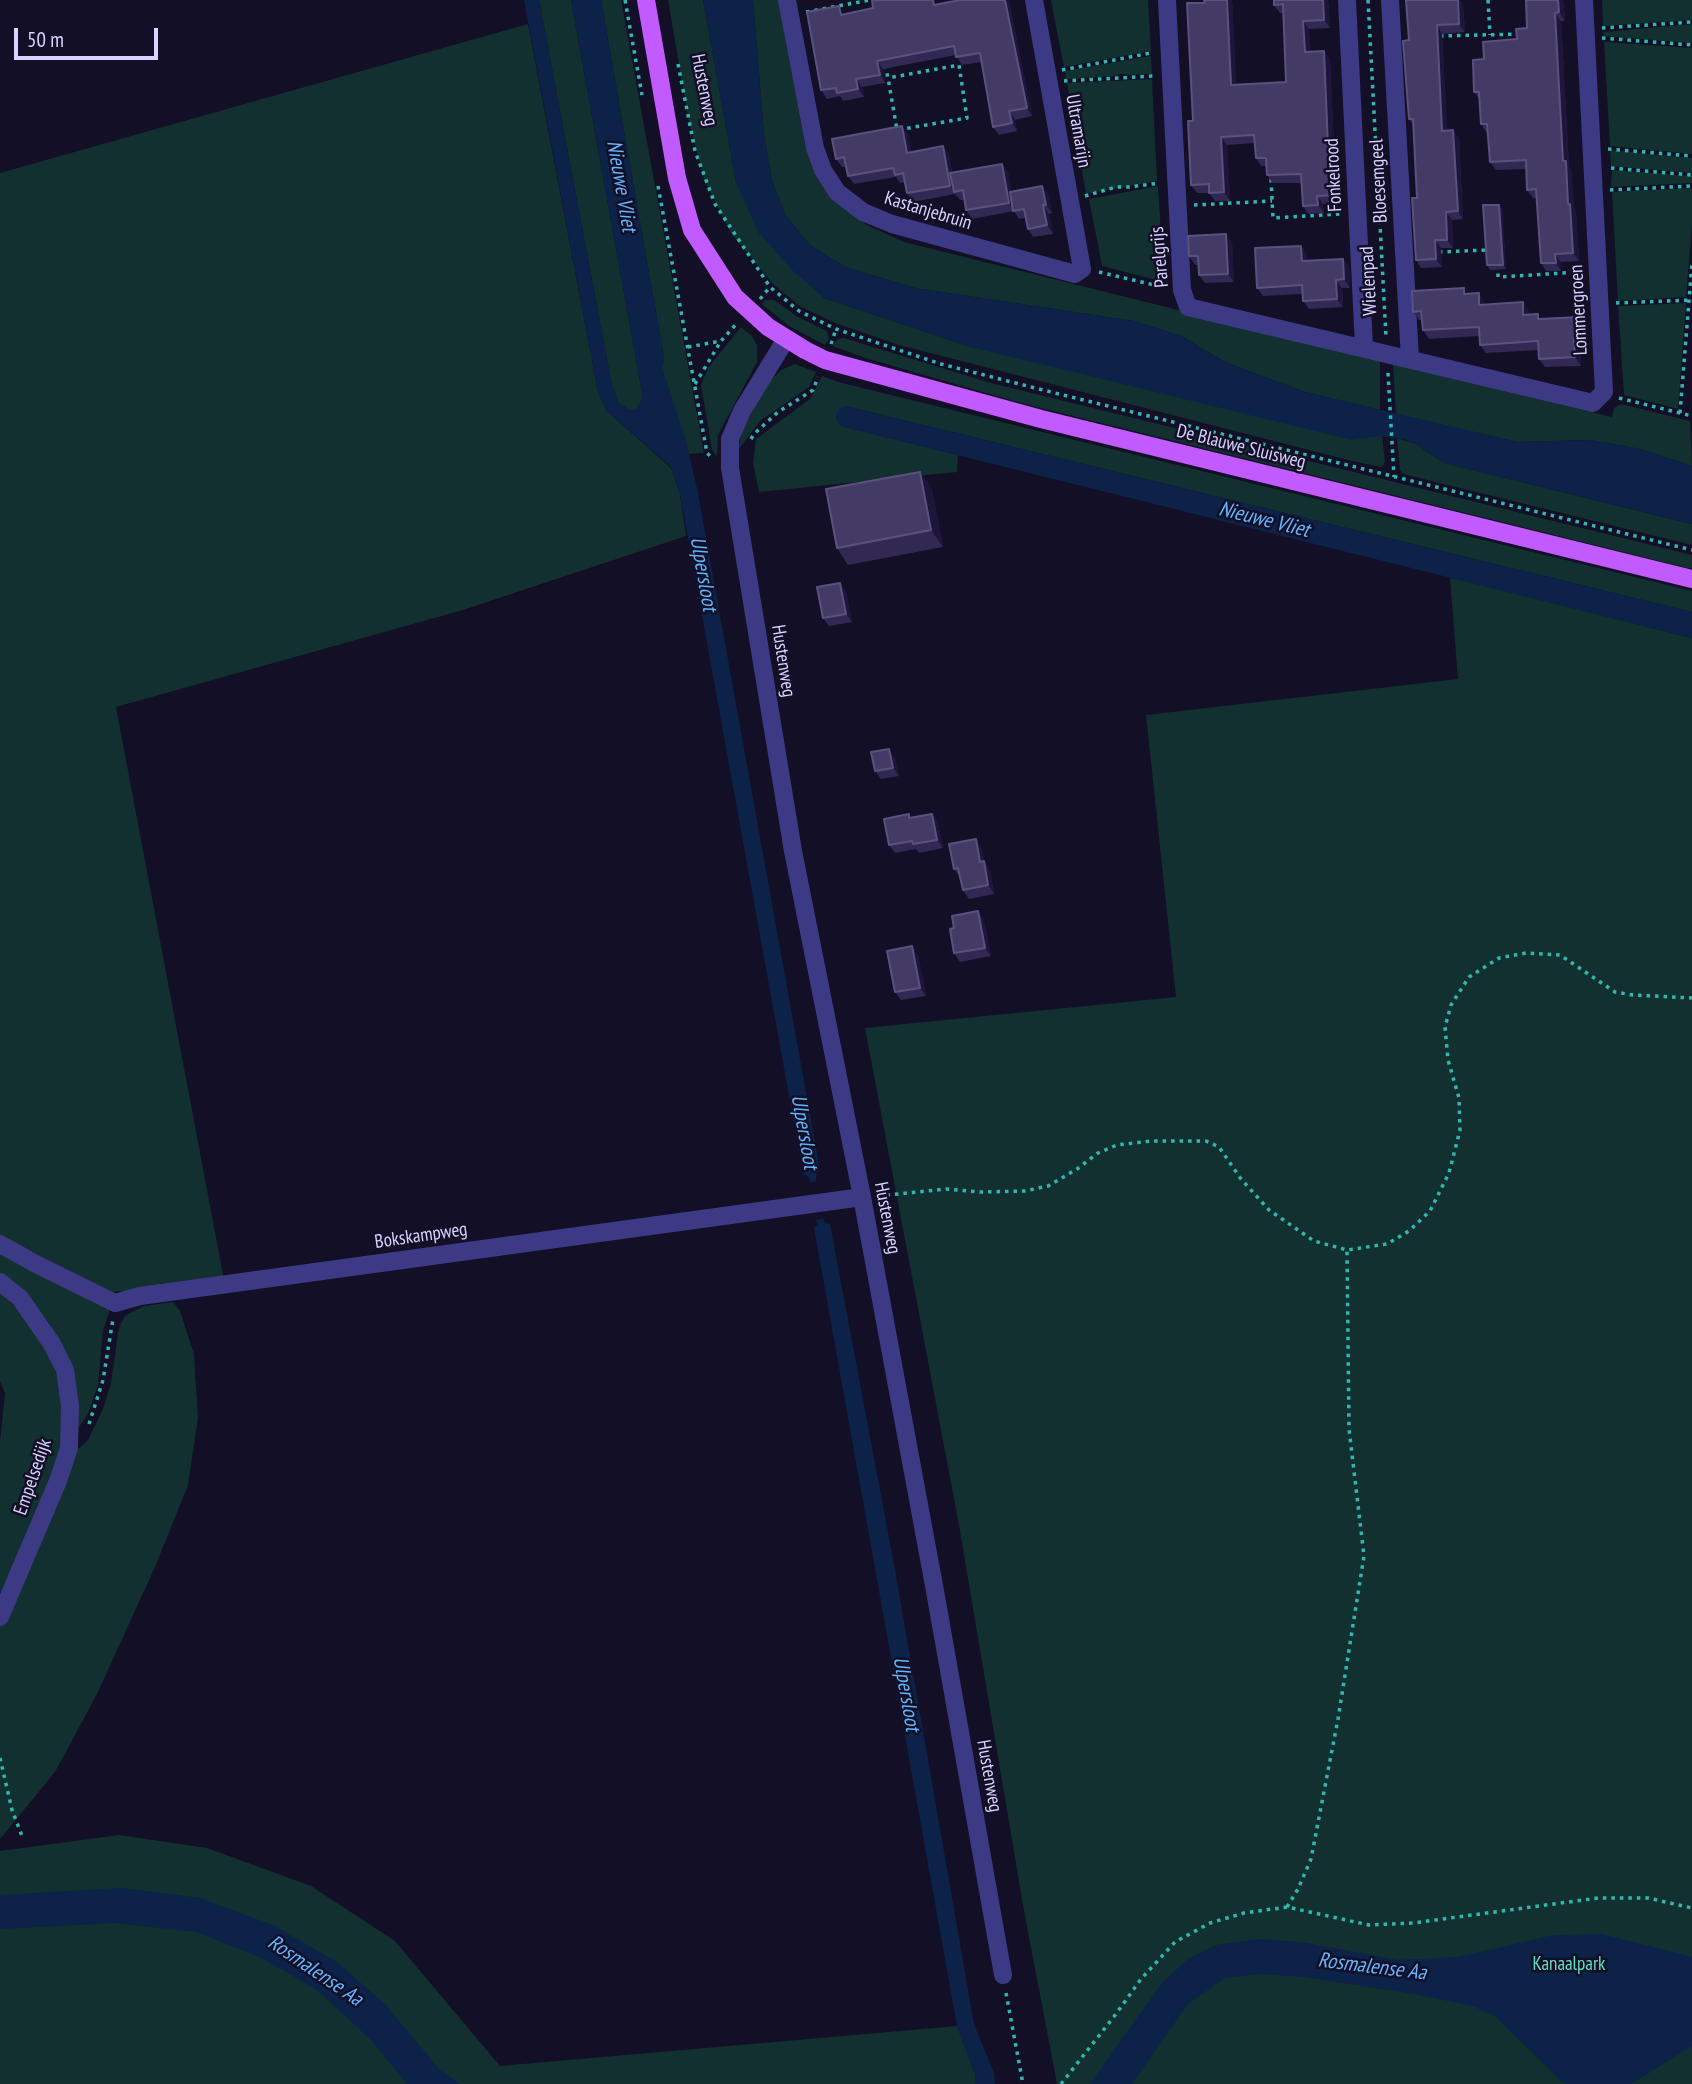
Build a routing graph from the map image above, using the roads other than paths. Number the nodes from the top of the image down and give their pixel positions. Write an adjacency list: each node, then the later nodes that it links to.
1 (646, 0): 9 (main road)
2 (1034, 0): 8 (street, Ultramarijn)
3 (1167, 0): 10 (street, Parelgrijs)
4 (1347, 0): 10 (street, Fonkelrood)
5 (1390, 0): 11 (street, Bloesemgeel)
6 (1584, 0): 11 (street, Lommergroen)
7 (788, 7): 8 (street, Kastanjebruin)
8 (1082, 269)
9 (786, 338): 12 (main road, De Blauwe Sluisweg); 13 (street, Hustenweg)
10 (1364, 347): 11 (street, Parelgrijs)
11 (1410, 359)
12 (1692, 579)
13 (862, 1197): 14 (street, Bokskampweg); 17 (street, Hustenweg)
14 (0, 1244)
15 (0, 1282): 16 (street, Empelsedijk)
16 (0, 1617)
17 (1003, 1975)

